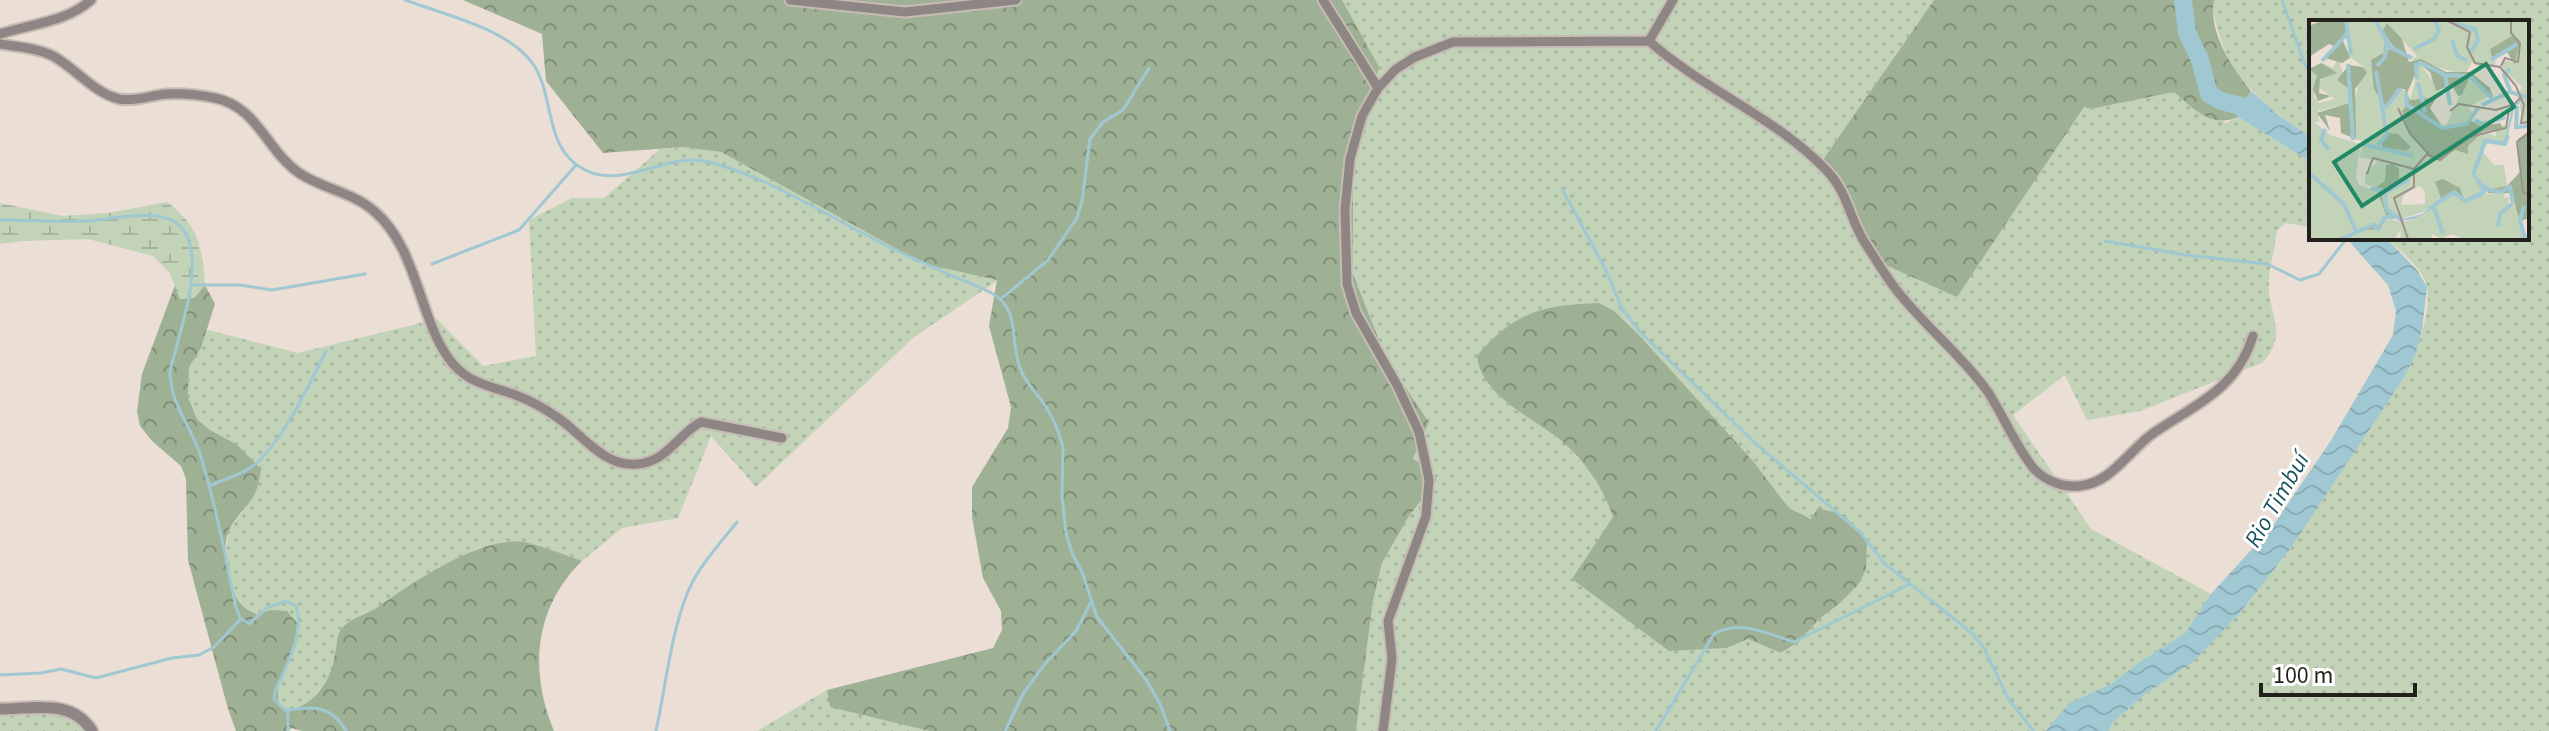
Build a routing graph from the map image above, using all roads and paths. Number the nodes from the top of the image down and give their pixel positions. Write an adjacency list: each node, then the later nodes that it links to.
1 (91, 0): 6 (street)
2 (790, 0): 3 (street)
3 (1016, 0)
4 (1323, 0): 9 (street)
5 (1673, 0): 7 (street)
6 (0, 34)
7 (1649, 41): 9 (street); 10 (street)
8 (0, 44): 11 (street)
9 (1378, 88): 14 (street)
10 (2253, 336)
11 (782, 438)
12 (0, 709): 13 (street)
13 (92, 731)
14 (1383, 731)

